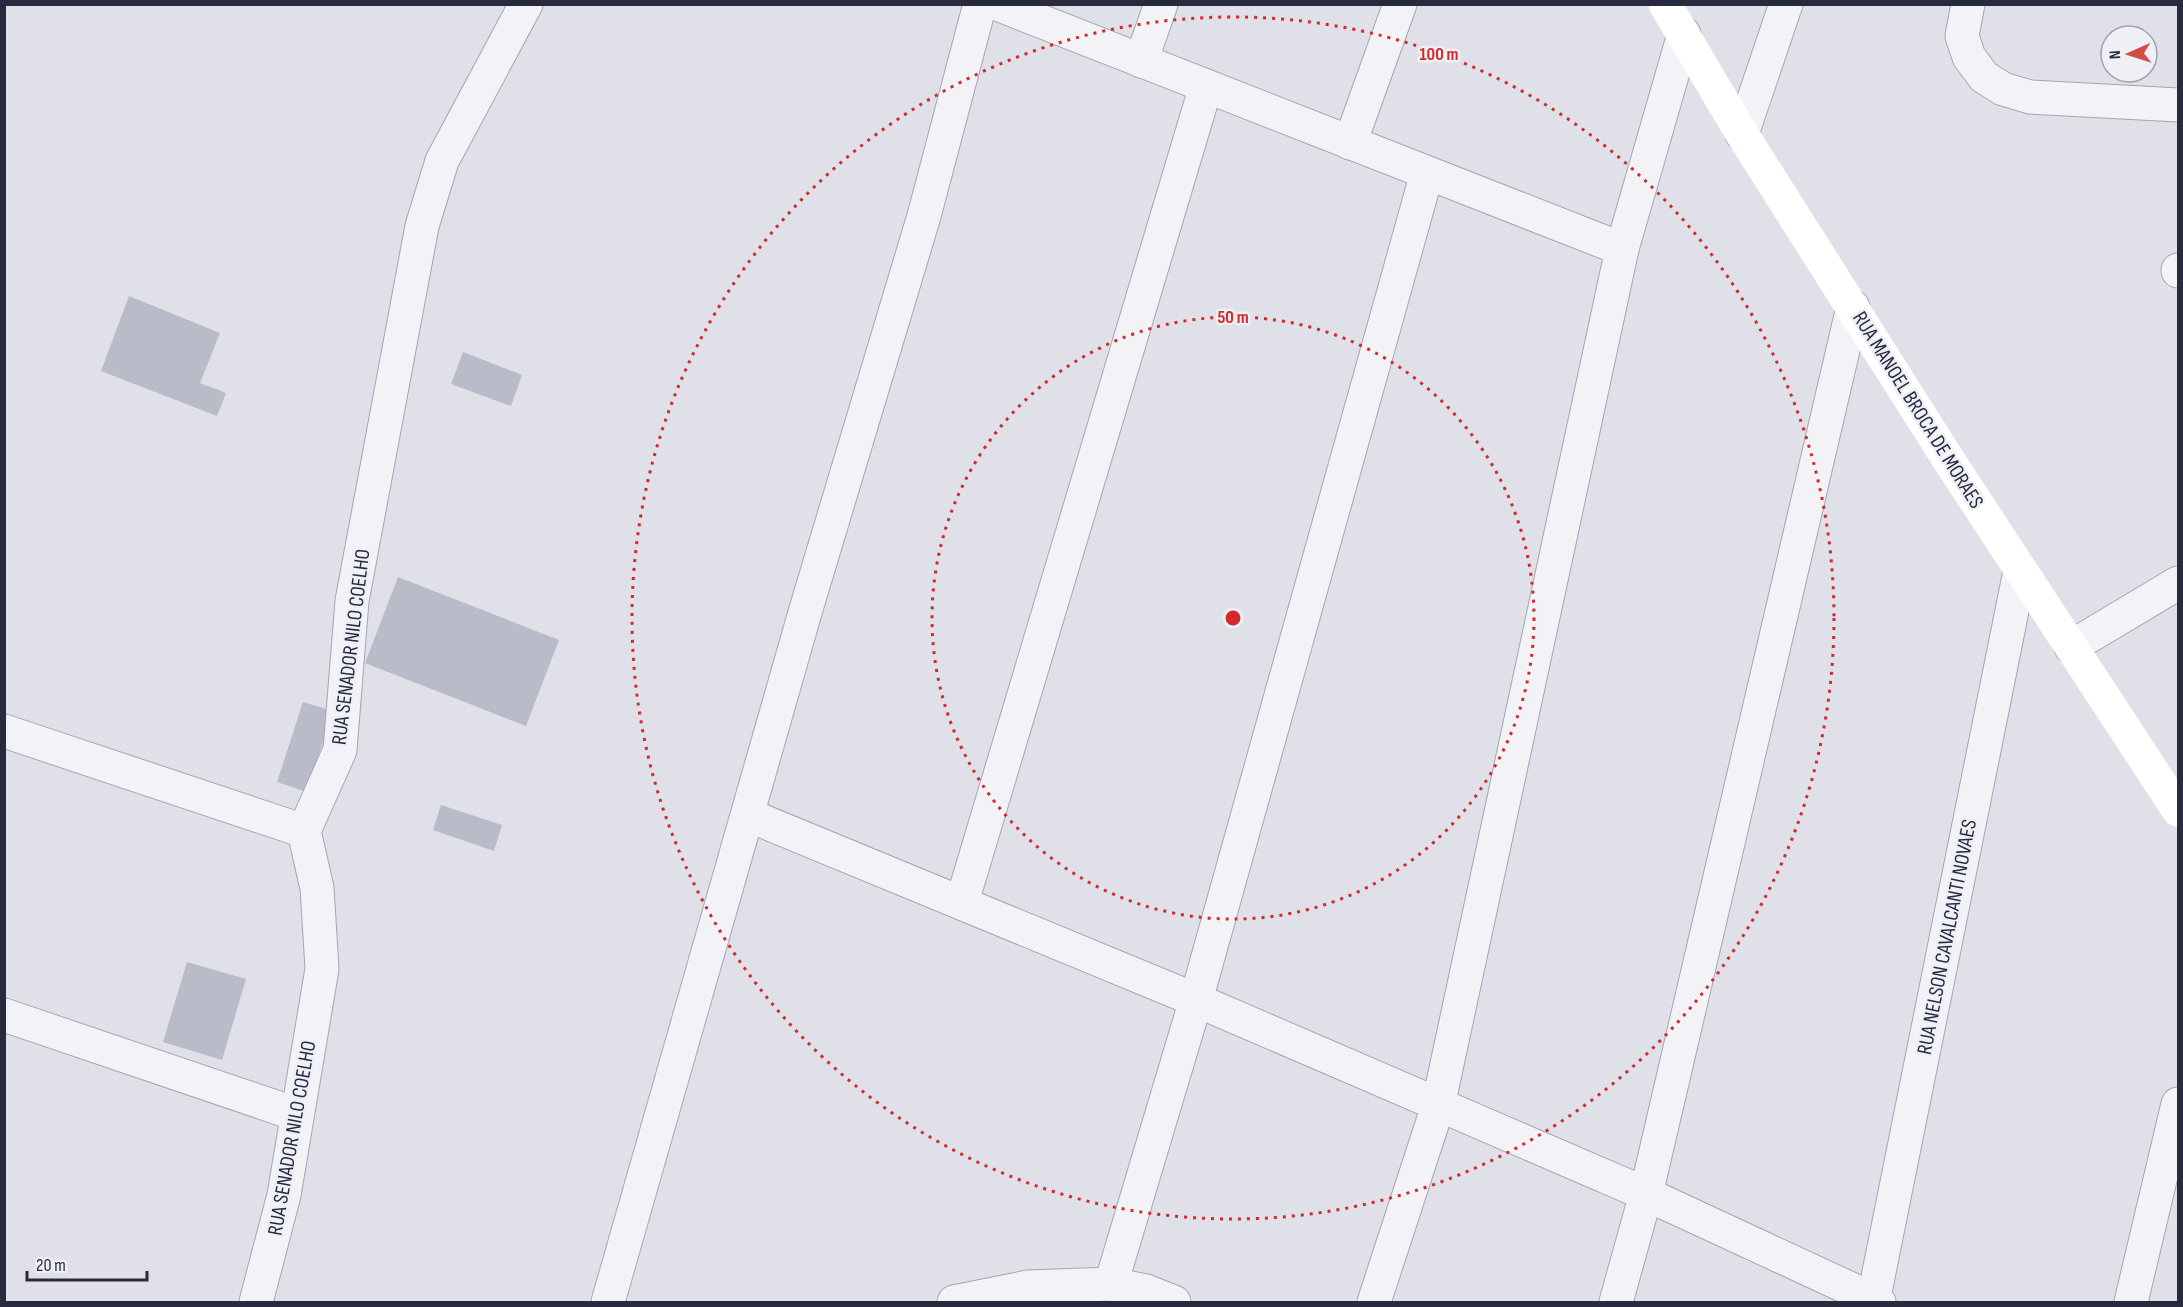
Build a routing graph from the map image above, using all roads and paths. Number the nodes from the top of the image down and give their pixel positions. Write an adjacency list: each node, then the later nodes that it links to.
1 (526, 4): 24 (street, RUA SENADOR NILO COELHO)
2 (980, 4): 23 (street)
3 (997, 4): 10 (street)
4 (1161, 4): 10 (street)
5 (1400, 4): 14 (street)
6 (1665, 4): 9 (street, RUA MANOEL BROCA DE MORAES)
7 (1786, 4): 13 (street)
8 (1968, 4): 12 (street)
9 (1684, 34): 13 (street, RUA MANOEL BROCA DE MORAES); 16 (street)
10 (1141, 61): 11 (street)
11 (1206, 86): 14 (street); 25 (street)
12 (2178, 105)
13 (1742, 134): 17 (street, RUA MANOEL BROCA DE MORAES)
14 (1350, 143): 15 (street)
15 (1427, 173): 16 (street); 26 (street)
16 (1622, 249): 29 (street)
17 (1853, 307): 18 (street, RUA MANOEL BROCA DE MORAES); 31 (street)
18 (2020, 571): 20 (street, RUA MANOEL BROCA DE MORAES); 39 (street, RUA NELSON CAVALCANTI NOVAES)
19 (2178, 583): 20 (street)
20 (2071, 646): 22 (street, RUA MANOEL BROCA DE MORAES)
21 (4, 732): 24 (street)
22 (2178, 810)
23 (748, 815): 25 (street); 34 (street)
24 (304, 831): 30 (street, RUA SENADOR NILO COELHO)
25 (962, 902): 26 (street)
26 (1196, 1000): 29 (street); 32 (street)
27 (4, 1015): 30 (street)
28 (2178, 1104): 40 (street)
29 (1438, 1106): 31 (street); 37 (street)
30 (296, 1114): 33 (street, RUA SENADOR NILO COELHO)
31 (1646, 1194): 38 (street); 39 (street)
32 (1111, 1284): 35 (street); 36 (street)
33 (255, 1302)
34 (608, 1302)
35 (954, 1302)
36 (1174, 1302)
37 (1374, 1302)
38 (1616, 1302)
39 (1875, 1302)
40 (2131, 1302)

